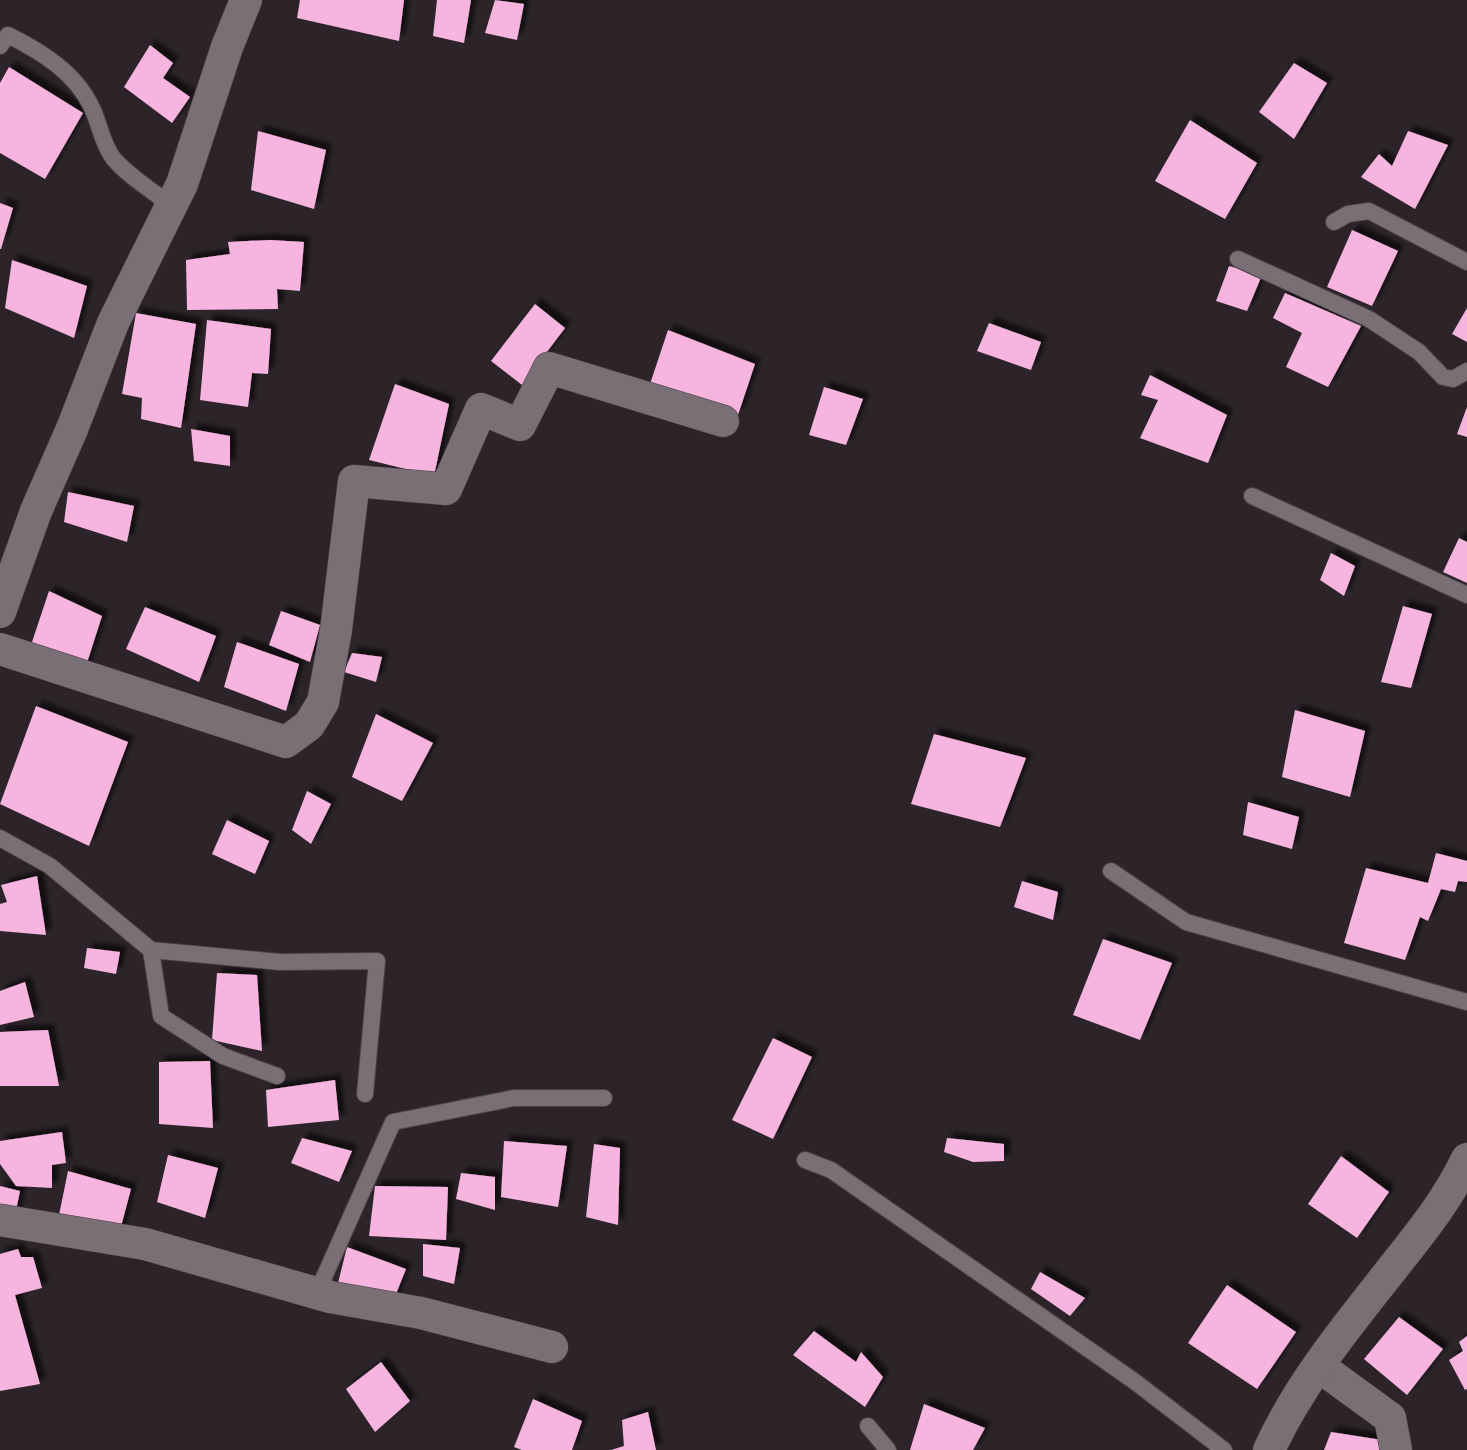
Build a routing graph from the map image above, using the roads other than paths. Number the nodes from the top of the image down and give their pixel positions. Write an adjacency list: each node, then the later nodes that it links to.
1 (246, 0): 3 (street)
2 (0, 46): 3 (lane)
3 (172, 206): 11 (street)
4 (1334, 222): 6 (lane)
5 (1238, 259): 7 (lane)
6 (1467, 262)
7 (1467, 371)
8 (723, 421): 12 (street)
9 (1252, 496): 10 (lane)
10 (1467, 595)
11 (0, 612)
12 (0, 649)
13 (0, 838): 15 (lane)
14 (1111, 871): 16 (lane)
15 (151, 950): 17 (lane); 18 (lane)
16 (1467, 1002)
17 (277, 1076)
18 (365, 1094)
19 (604, 1098): 23 (lane)
20 (1467, 1159): 25 (street)
21 (805, 1160): 28 (lane)
22 (0, 1220): 23 (street)
23 (317, 1293): 24 (street)
24 (552, 1347)
25 (1320, 1367): 29 (street); 30 (street)
26 (868, 1426): 27 (lane)
27 (888, 1450)
28 (1224, 1450)
29 (1269, 1450)
30 (1396, 1450)

